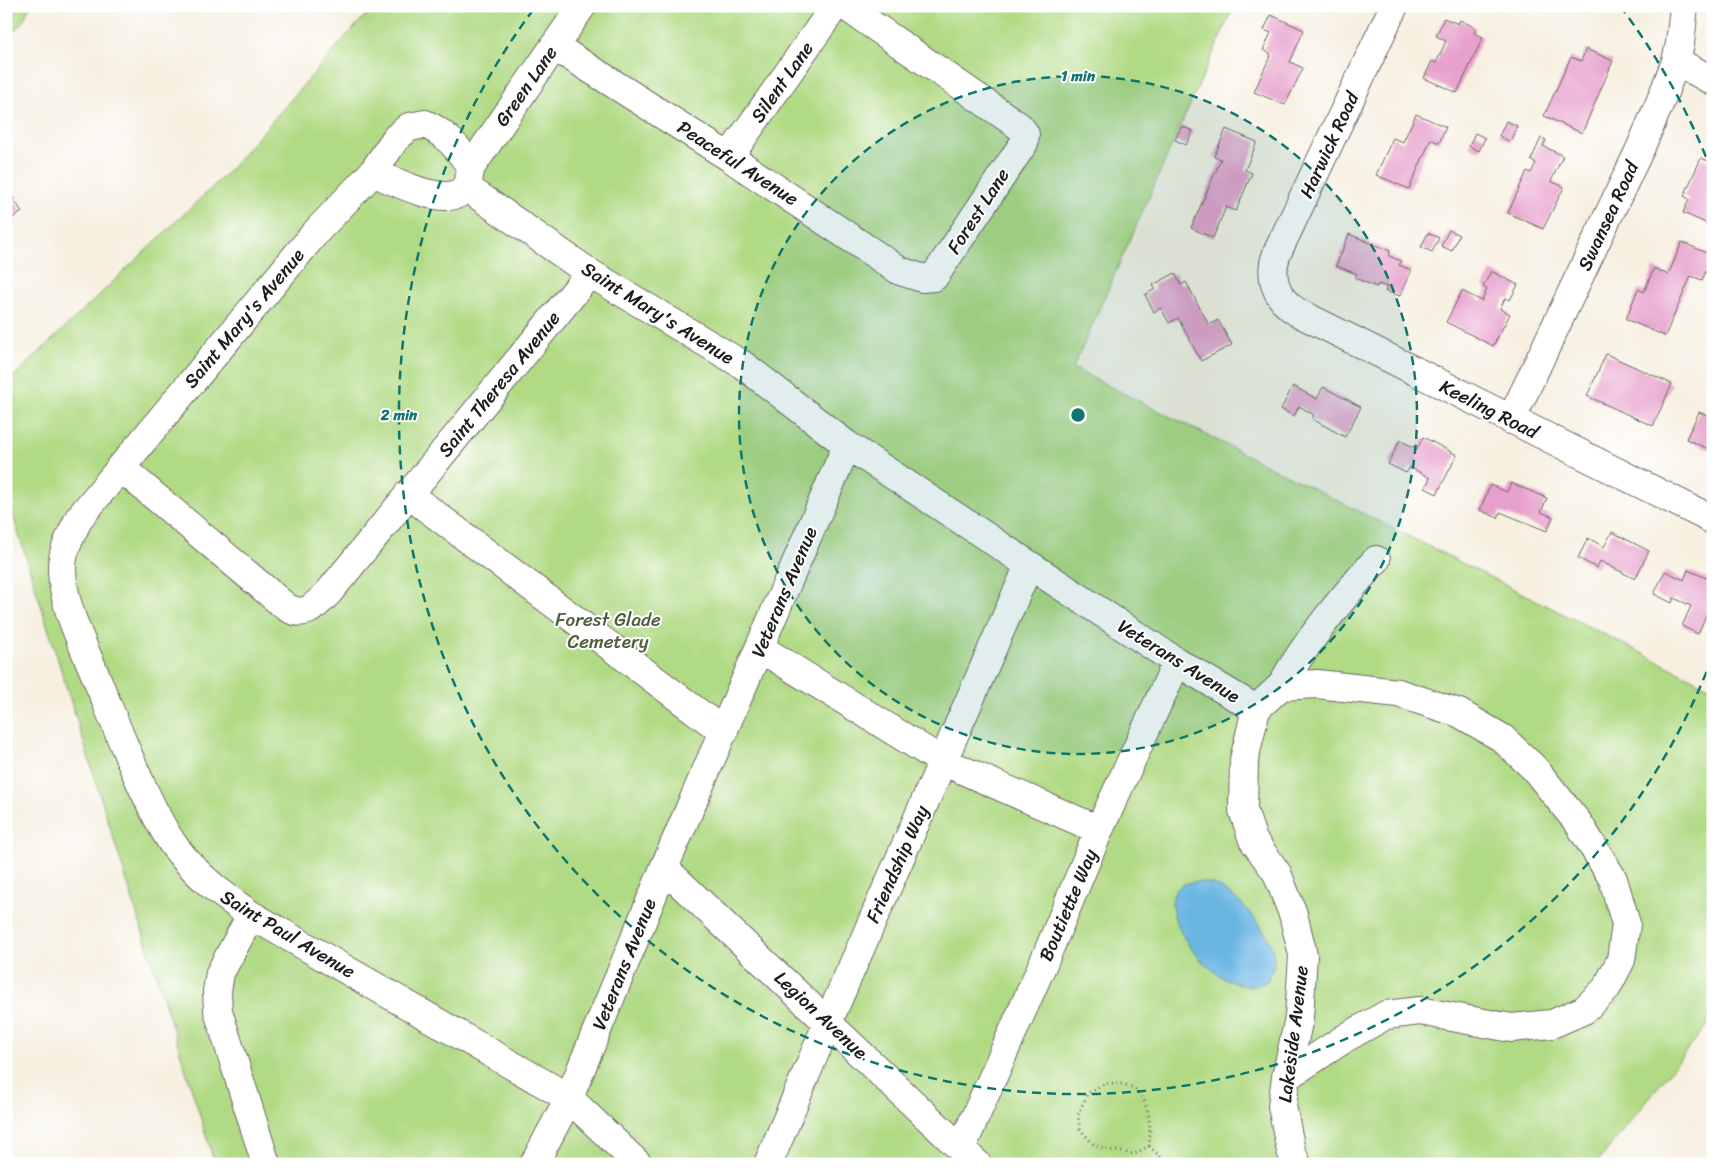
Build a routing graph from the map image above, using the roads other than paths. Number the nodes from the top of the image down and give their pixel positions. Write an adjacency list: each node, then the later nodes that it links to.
1 (582, 6): 6 (street, Green Lane)
2 (835, 6): 9 (street, Silent Lane)
3 (844, 6): 13 (street, Forest Lane)
4 (1394, 6): 14 (street, Harwick Road)
5 (1684, 6): 7 (street, Swansea Road)
6 (554, 46): 9 (street, Peaceful Avenue); 11 (street, Green Lane)
7 (1676, 61): 8 (street); 15 (street, Swansea Road)
8 (1713, 81)
9 (729, 157): 13 (street, Peaceful Avenue)
10 (373, 172): 11 (street); 11 (street, Saint Mary's Avenue); 17 (street, Saint Mary's Avenue)
11 (468, 177): 12 (street, Saint Mary's Avenue)
12 (590, 273): 16 (street, Saint Mary's Avenue); 18 (street, Saint Theresa Avenue)
13 (922, 278)
14 (1275, 287): 15 (street, Keeling Road)
15 (1511, 420): 19 (street, Keeling Road)
16 (847, 445): 21 (street, Veterans Avenue); 22 (street, Veterans Avenue)
17 (120, 467): 18 (street, Saint Theresa Avenue); 30 (street, Saint Paul Avenue)
18 (408, 494): 26 (street)
19 (1713, 520)
20 (1376, 560): 24 (street)
21 (1029, 565): 23 (street, Veterans Avenue); 27 (street, Friendship Way)
22 (760, 648): 26 (street, Veterans Avenue); 27 (street)
23 (1177, 662): 25 (street, Veterans Avenue); 28 (street, Boutiette Way)
24 (1281, 686): 25 (street); 32 (street)
25 (1256, 708): 32 (street, Lakeside Avenue)
26 (724, 732): 29 (street, Veterans Avenue)
27 (942, 761): 28 (street); 31 (street, Friendship Way)
28 (1099, 830): 34 (street, Boutiette Way)
29 (664, 868): 31 (street, Legion Avenue); 33 (street, Veterans Avenue)
30 (251, 915): 33 (street, Saint Paul Avenue); 35 (street)
31 (828, 1022): 34 (street, Legion Avenue); 38 (street, Friendship Way)
32 (1286, 1077): 39 (street, Lakeside Avenue)
33 (569, 1098): 36 (street, Veterans Avenue); 37 (street)
34 (969, 1156)
35 (266, 1164)
36 (534, 1164)
37 (638, 1164)
38 (768, 1164)
39 (1297, 1164)

